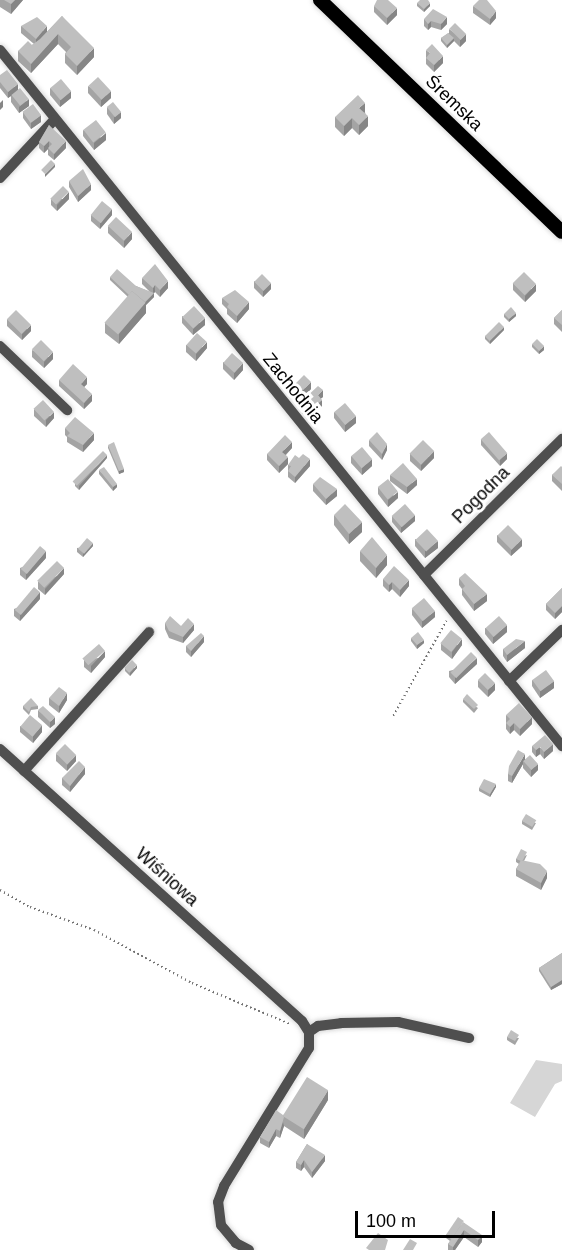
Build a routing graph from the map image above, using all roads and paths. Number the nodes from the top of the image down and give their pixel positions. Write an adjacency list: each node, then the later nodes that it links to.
1 (320, 0): 5 (main road, Śremska)
2 (0, 50): 3 (street, Zachodnia)
3 (54, 120): 4 (street); 9 (street, Zachodnia)
4 (0, 178)
5 (562, 232)
6 (0, 346): 7 (street)
7 (67, 410)
8 (562, 439): 9 (street, Pogodna)
9 (424, 575): 10 (street, Zachodnia)
10 (453, 610): 13 (street, Zachodnia); 14 (path)
11 (562, 630): 13 (street)
12 (149, 632): 17 (street)
13 (509, 681): 15 (street, Zachodnia)
14 (393, 716)
15 (562, 746)
16 (0, 749): 17 (street, Wiśniowa)
17 (24, 771): 19 (street, Wiśniowa)
18 (0, 890): 19 (path)
19 (309, 1032): 20 (street); 21 (street)
20 (469, 1038)
21 (249, 1250)

